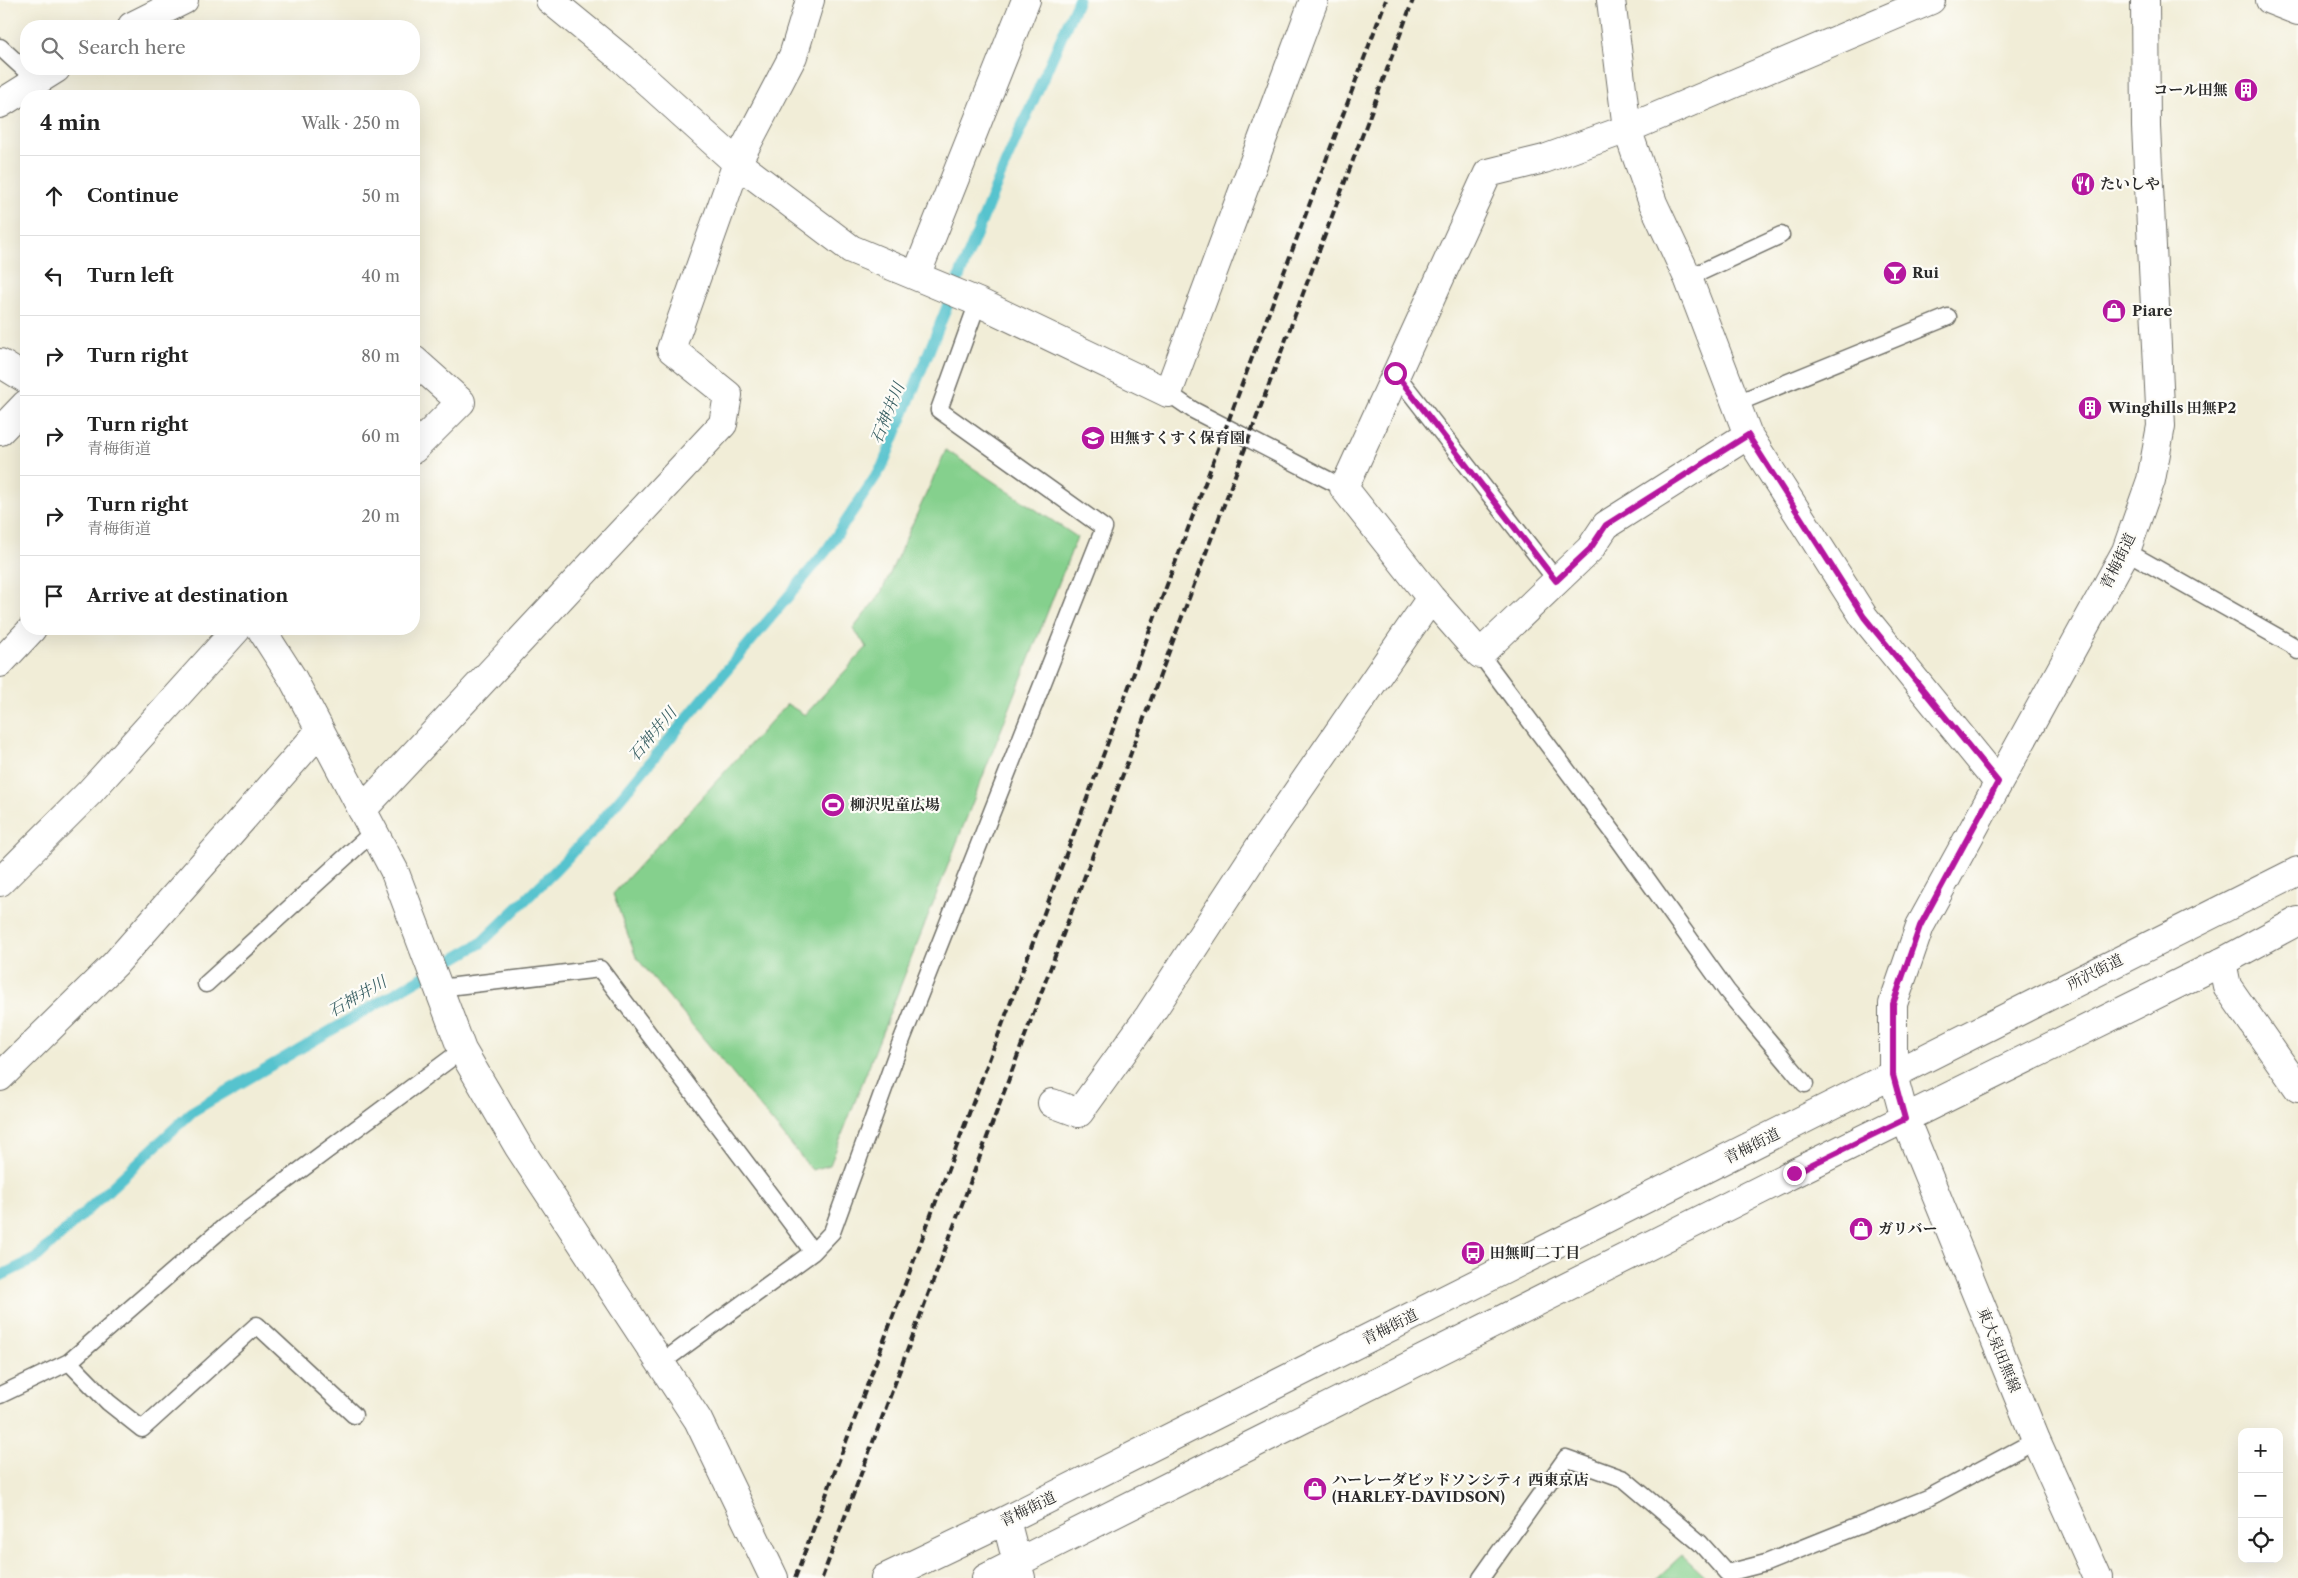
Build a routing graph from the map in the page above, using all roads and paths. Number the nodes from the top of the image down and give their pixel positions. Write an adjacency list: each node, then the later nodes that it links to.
1 (184, 0): 11 (street)
2 (550, 0): 19 (street)
3 (810, 0): 19 (street)
4 (1026, 0): 21 (street)
5 (1314, 0): 29 (street)
6 (1611, 0): 18 (street)
7 (1931, 0): 18 (street)
8 (2144, 0): 36 (street, 青梅街道)
9 (2270, 0): 10 (street)
10 (2298, 11)
11 (144, 20)
12 (0, 47): 13 (lane)
13 (20, 59)
14 (44, 75): 15 (street)
15 (21, 90)
16 (20, 91): 17 (street)
17 (0, 104)
18 (1627, 130): 22 (street); 27 (street)
19 (738, 163): 21 (street); 47 (street)
20 (1781, 235): 22 (lane)
21 (916, 276): 23 (street)
22 (1688, 278): 30 (street)
23 (978, 302): 29 (street); 61 (lane)
24 (1948, 317): 30 (lane)
25 (0, 363): 28 (street)
26 (420, 365): 34 (street)
27 (1395, 373): 35 (street); 37 (lane)
28 (20, 375)
29 (1168, 393): 35 (lane)
30 (1737, 403): 33 (street)
31 (20, 410): 32 (street)
32 (0, 431)
33 (1748, 435): 37 (street); 46 (street)
34 (420, 443)
35 (1344, 488): 38 (street)
36 (2126, 551): 42 (lane); 46 (street, 青梅街道)
37 (1556, 581): 43 (street)
38 (1431, 598): 43 (street); 59 (street)
39 (26, 635): 44 (street)
40 (232, 635): 49 (street)
41 (265, 635): 45 (street)
42 (2298, 651)
43 (1480, 654): 57 (lane)
44 (0, 663)
45 (320, 731): 47 (street); 56 (street)
46 (1998, 782): 55 (street, 青梅街道)
47 (368, 821): 52 (lane); 53 (street)
48 (2298, 871): 55 (street, 所沢街道)
49 (0, 882)
50 (2298, 922): 51 (street)
51 (2222, 962): 58 (street); 60 (street)
52 (206, 984)
53 (439, 988): 54 (street); 61 (lane)
54 (462, 1050): 62 (lane); 63 (street)
55 (1893, 1075): 60 (street, 青梅街道); 67 (street, 青梅街道)
56 (0, 1077)
57 (1805, 1084)
58 (2298, 1088)
59 (1052, 1103)
60 (1905, 1119): 66 (street, 東大泉田無線); 68 (street)
61 (813, 1252): 63 (lane)
62 (69, 1362): 64 (lane); 65 (lane)
63 (661, 1363): 69 (street)
64 (0, 1395)
65 (354, 1415)
66 (2036, 1440): 72 (lane); 73 (street, 東大泉田無線)
67 (1006, 1520): 68 (street); 70 (street, 青梅街道)
68 (1019, 1571): 71 (street)
69 (774, 1578)
70 (885, 1578)
71 (986, 1578)
72 (1481, 1578)
73 (2098, 1578)

